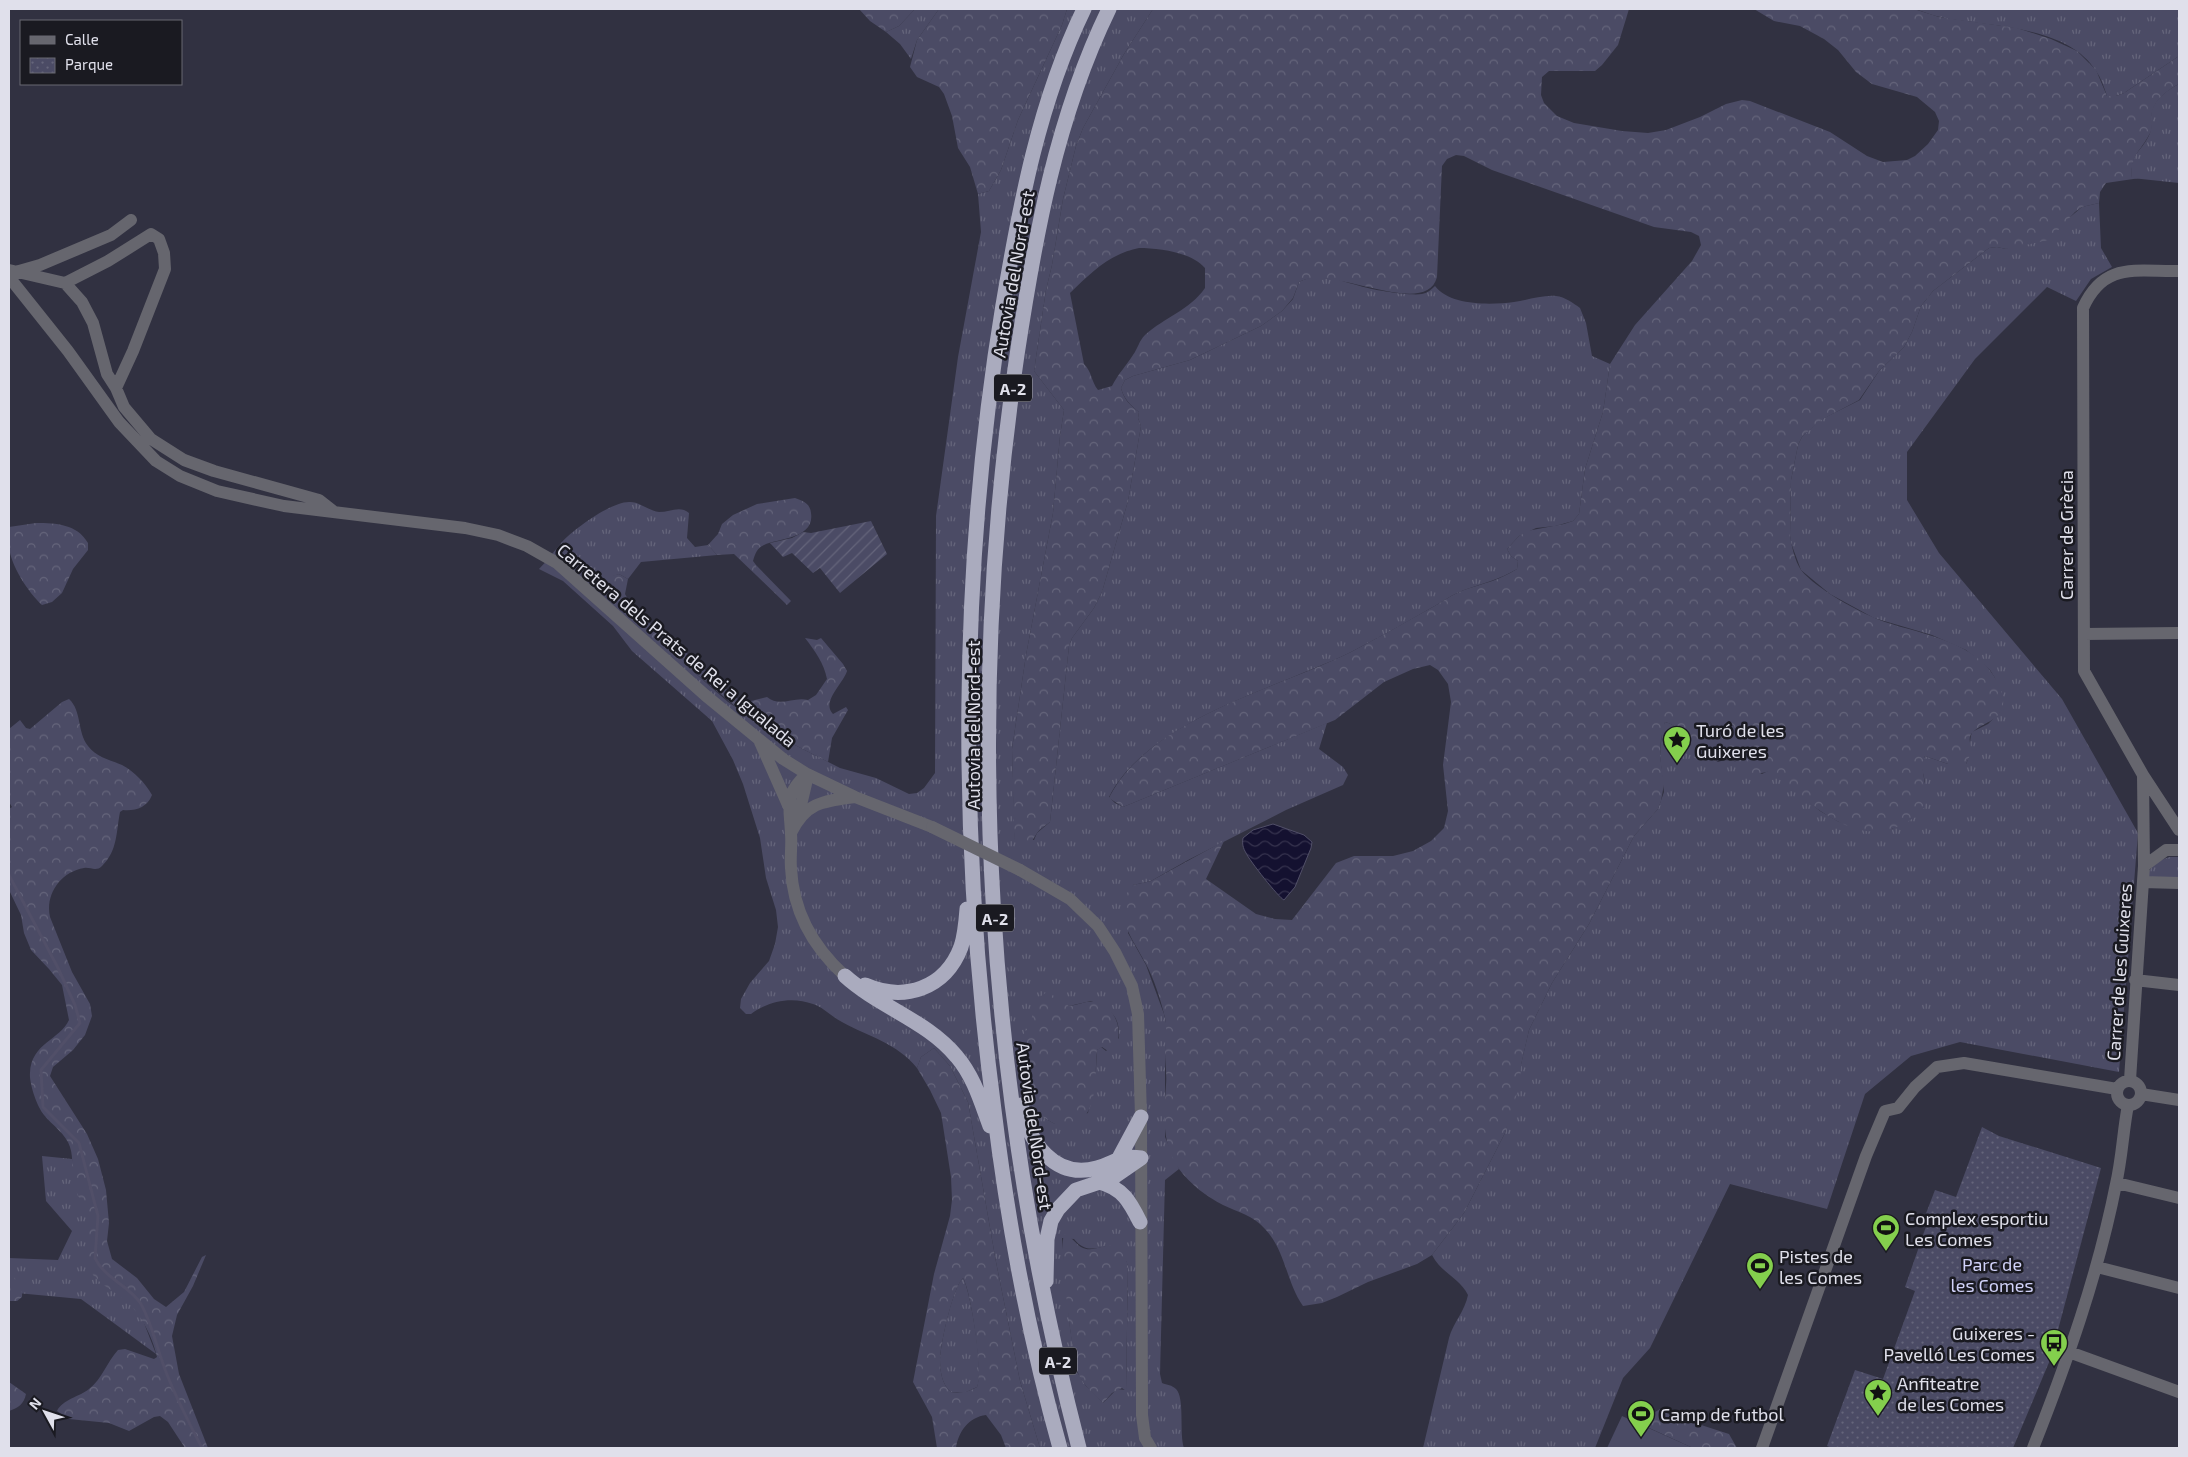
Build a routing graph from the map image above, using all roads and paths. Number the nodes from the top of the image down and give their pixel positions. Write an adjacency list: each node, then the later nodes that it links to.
1 (1084, 9): 21 (highway, Autovia del Nord-est / A-2)
2 (1109, 9): 27 (highway, Autovia del Nord-est / A-2)
3 (131, 220): 5 (street)
4 (2179, 271): 10 (street, Carrer de Grècia)
5 (12, 273): 6 (street); 8 (street, Carretera dels Prats de Rei a Igualada)
6 (65, 283): 7 (street); 7 (street)
7 (116, 388): 8 (street)
8 (334, 512): 11 (street, Carretera dels Prats de Rei a Igualada)
9 (2179, 633): 10 (street)
10 (2084, 634): 13 (street, Carrer de Grècia)
11 (759, 740): 12 (street, Carretera dels Prats de Rei a Igualada); 15 (street)
12 (806, 774): 14 (street, Carretera dels Prats de Rei a Igualada); 15 (street); 16 (street)
13 (2143, 774): 17 (street, Carrer de Grècia); 20 (street, Carrer de Grècia)
14 (855, 797): 16 (street); 33 (street, Carretera dels Prats de Rei a Igualada, bridge)
15 (788, 805): 18 (street)
16 (798, 818): 18 (street)
17 (2179, 830)
18 (792, 833): 24 (street)
19 (2179, 850): 20 (street)
20 (2144, 866): 22 (street, Carrer de les Guixeres)
21 (972, 880): 24 (highway); 34 (highway, Autovia del Nord-est / A-2)
22 (2143, 882): 23 (street); 25 (street, Carrer de les Guixeres)
23 (2179, 883)
24 (845, 976): 34 (highway)
25 (2135, 980): 26 (street); 28 (street, Carrer de les Guixeres)
26 (2179, 985)
27 (1005, 1056): 35 (highway); 43 (highway, Autovia del Nord-est / A-2)
28 (2130, 1080): 29 (street); 30 (street)
29 (2117, 1089): 32 (street); 49 (street)
30 (2141, 1094): 31 (street); 32 (street)
31 (2179, 1100)
32 (2128, 1105): 38 (street)
33 (1141, 1117): 35 (highway); 36 (street, Carretera dels Prats de Rei a Igualada)
34 (998, 1146): 46 (highway, Autovia del Nord-est / A-2)
35 (1119, 1158): 36 (highway)
36 (1141, 1158): 37 (highway); 40 (street, Carretera dels Prats de Rei a Igualada)
37 (1099, 1182): 40 (highway); 43 (highway)
38 (2117, 1183): 39 (street); 41 (street)
39 (2179, 1198)
40 (1140, 1222): 48 (street, Carretera dels Prats de Rei a Igualada)
41 (2097, 1267): 42 (street); 44 (street)
42 (2179, 1288)
43 (1044, 1297): 47 (highway, Autovia del Nord-est / A-2)
44 (2069, 1352): 45 (street); 50 (street)
45 (2179, 1392)
46 (1060, 1448)
47 (1080, 1448)
48 (1152, 1448)
49 (1762, 1448)
50 (2033, 1448)

